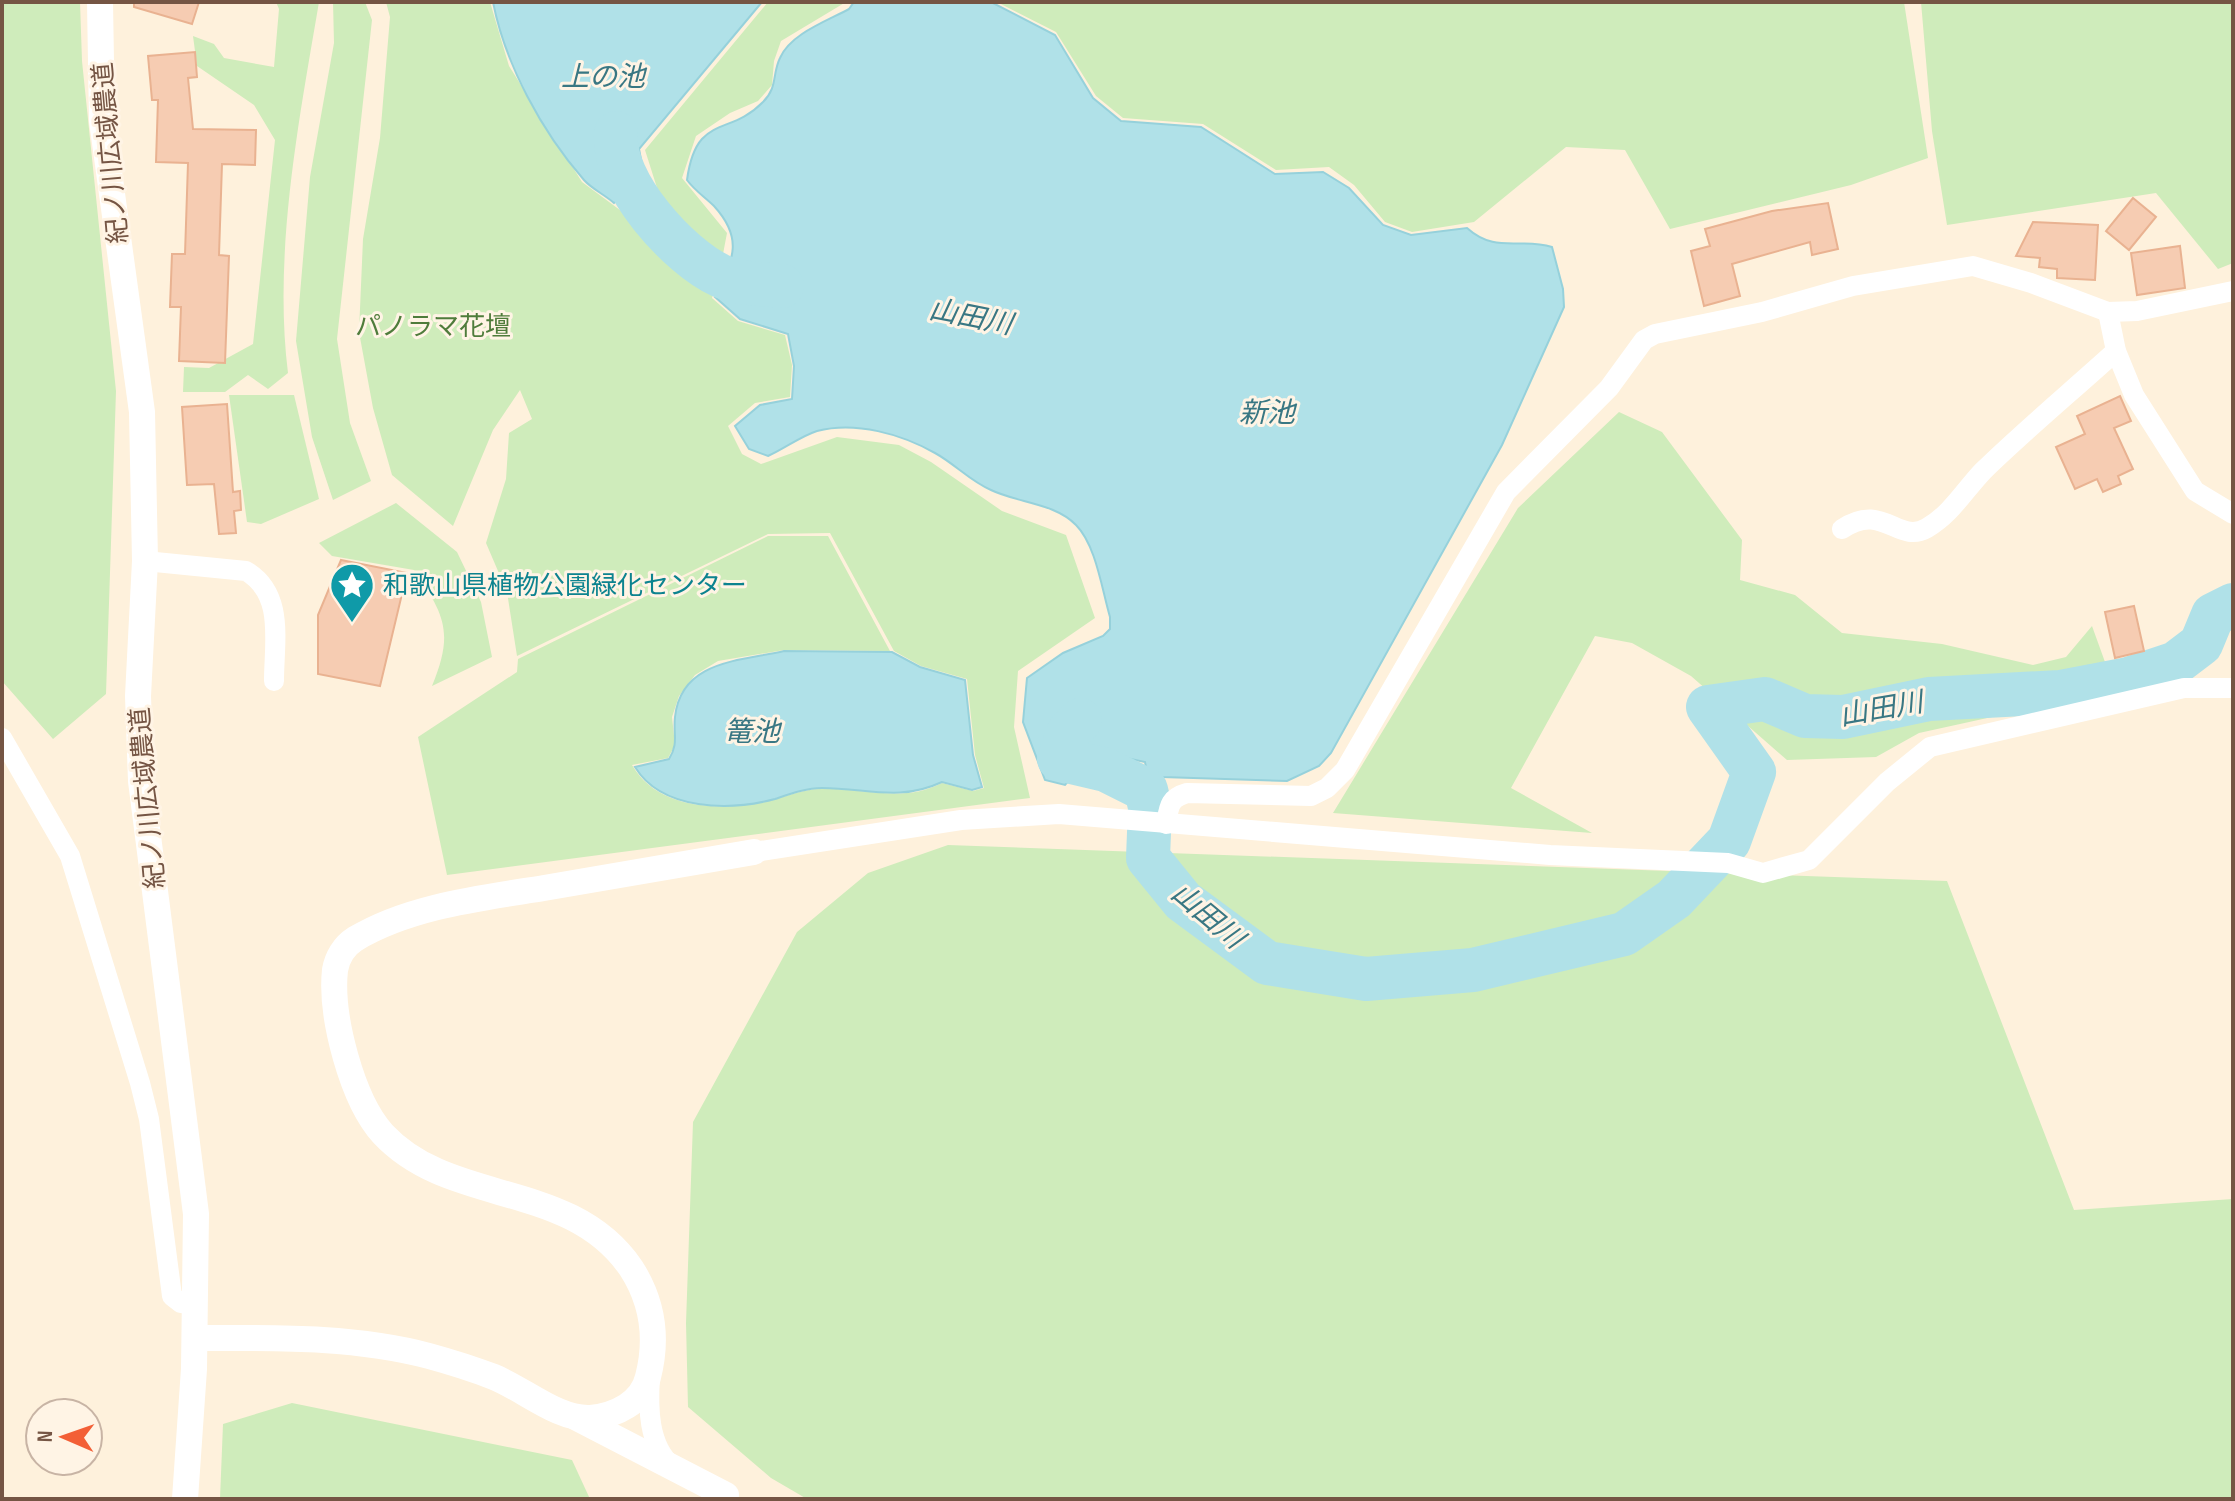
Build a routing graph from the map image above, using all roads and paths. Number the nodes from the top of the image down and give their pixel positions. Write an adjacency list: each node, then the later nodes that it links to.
1 (100, 2): 7 (street, 紀ノ川広域農道)
2 (2233, 291): 3 (street)
3 (2108, 312): 4 (street); 11 (street)
4 (2116, 351): 5 (street); 6 (street)
5 (2233, 514)
6 (1842, 529)
7 (145, 561): 8 (street); 13 (street, 紀ノ川広域農道)
8 (274, 681)
9 (2233, 688): 11 (street)
10 (2, 738): 13 (street)
11 (1166, 824): 12 (street)
12 (754, 852): 15 (street)
13 (197, 1306): 14 (street, 紀ノ川広域農道)
14 (196, 1338): 16 (street); 19 (street, 紀ノ川広域農道)
15 (651, 1365): 16 (street); 17 (street)
16 (574, 1417): 17 (street)
17 (676, 1469): 18 (street)
18 (726, 1495)
19 (185, 1499)

